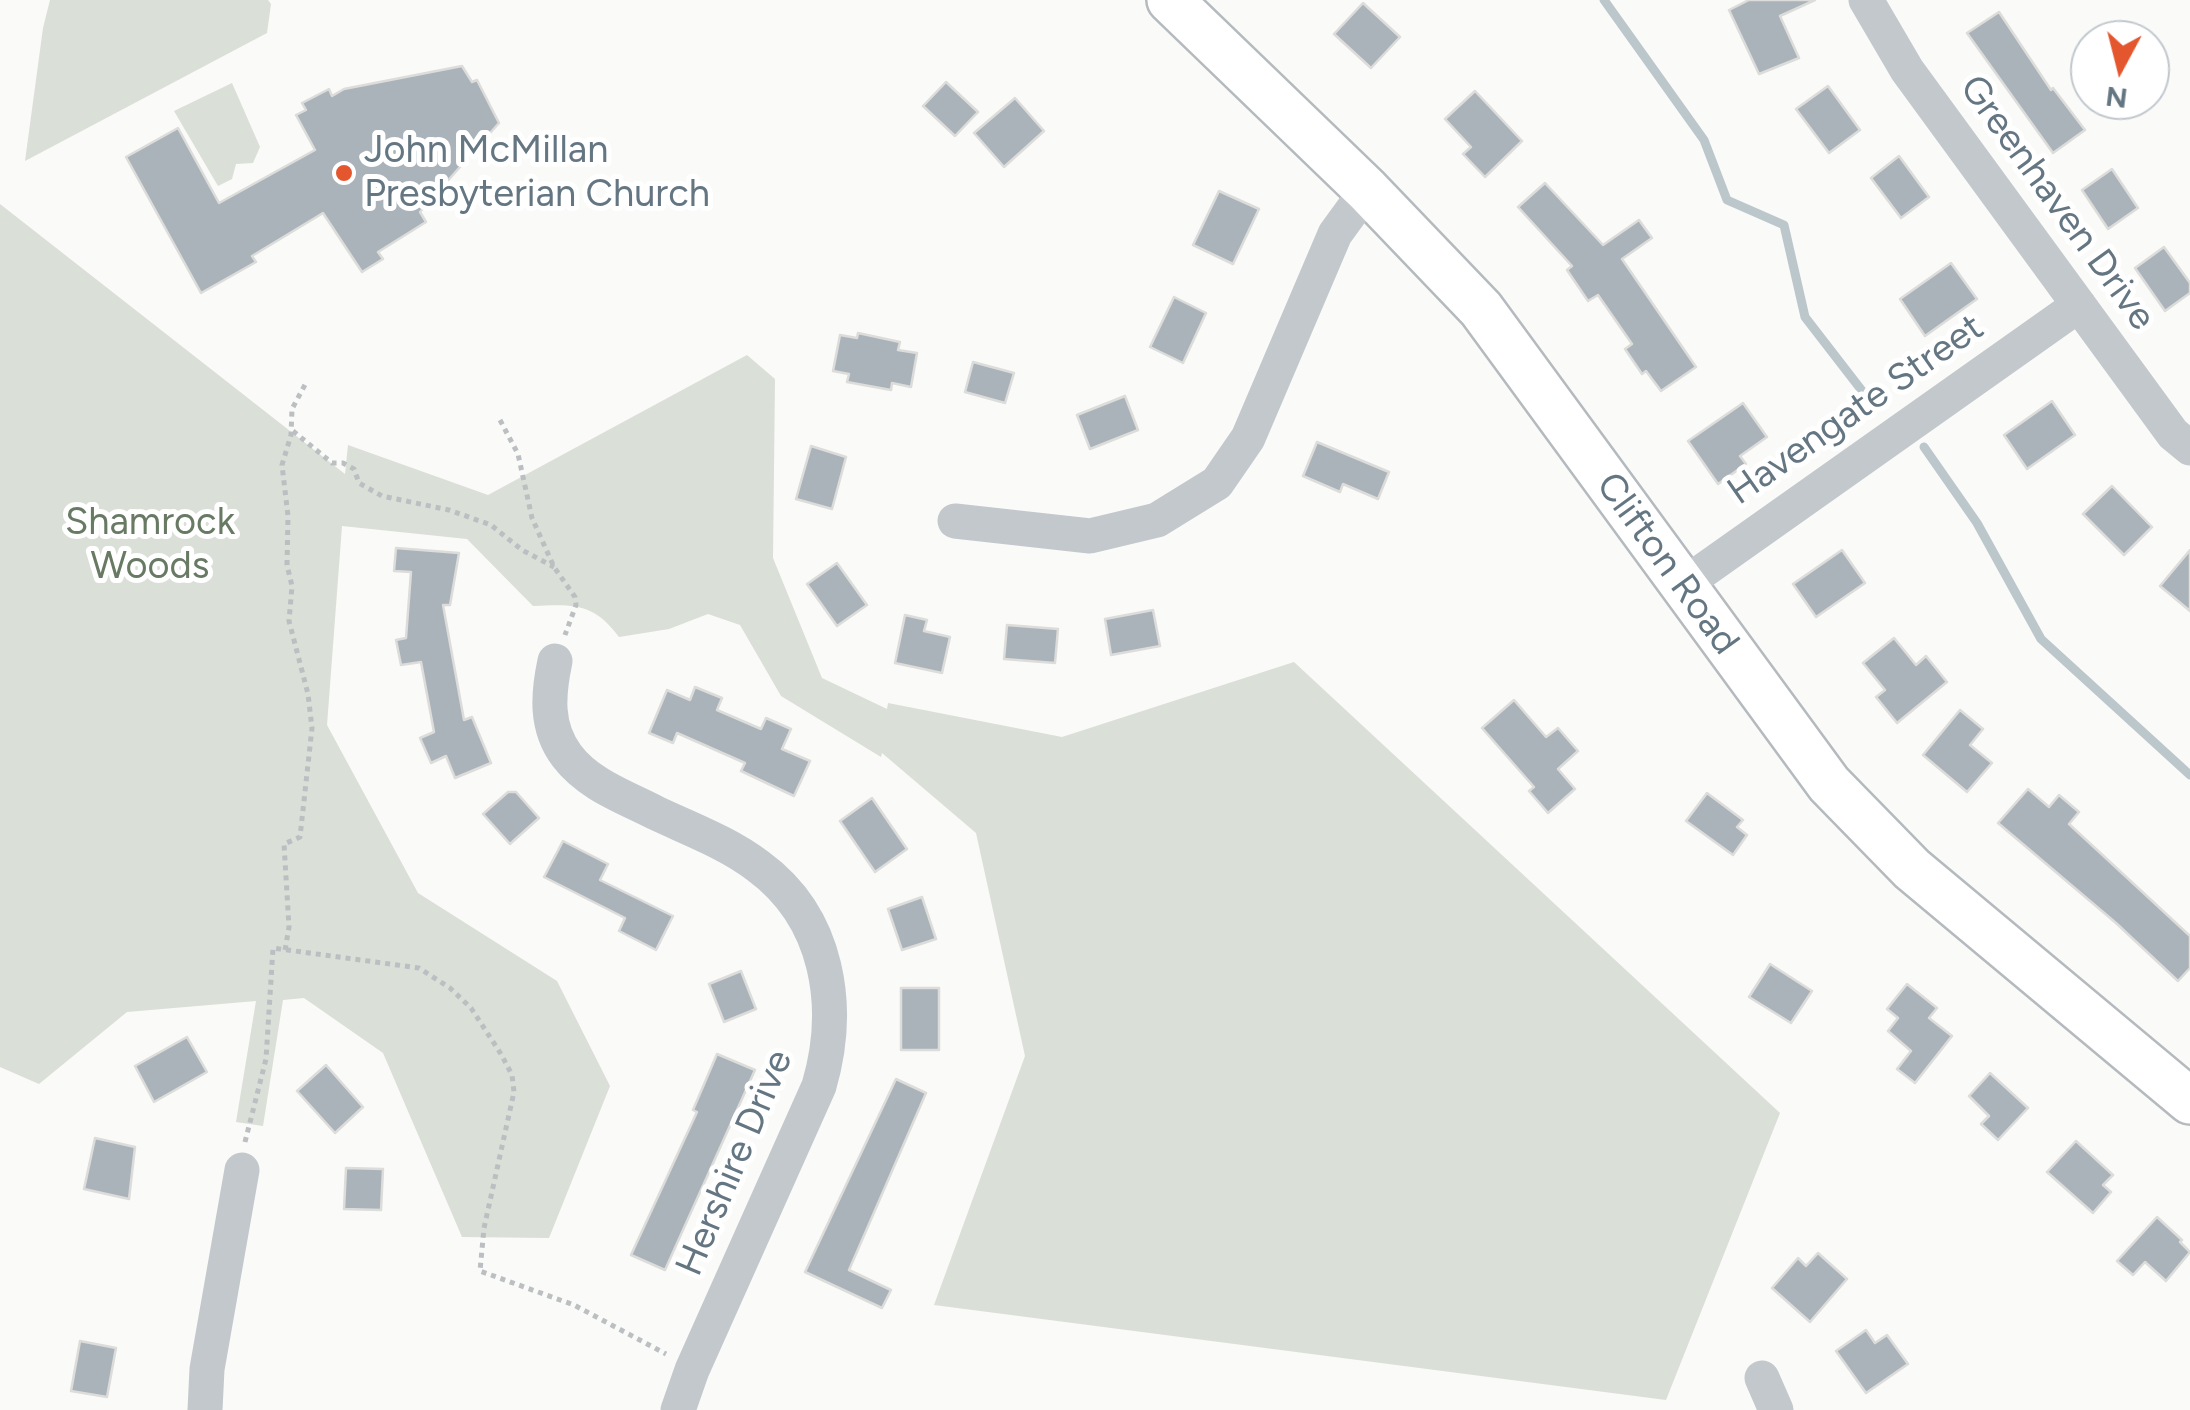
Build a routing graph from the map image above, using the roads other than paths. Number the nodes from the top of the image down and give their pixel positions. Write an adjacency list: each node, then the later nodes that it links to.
1 (1170, 0): 3 (main road, Clifton Road)
2 (1866, 0): 4 (street, Greenhaven Drive)
3 (1368, 190): 6 (street); 7 (main road, Clifton Road)
4 (2079, 305): 5 (street, Greenhaven Drive); 7 (street, Havengate Street)
5 (2190, 448)
6 (955, 521)
7 (1683, 585): 9 (main road, Clifton Road)
8 (554, 661): 12 (street, Hershire Drive)
9 (2190, 1101)
10 (242, 1170): 11 (street)
11 (205, 1410)
12 (678, 1410)

